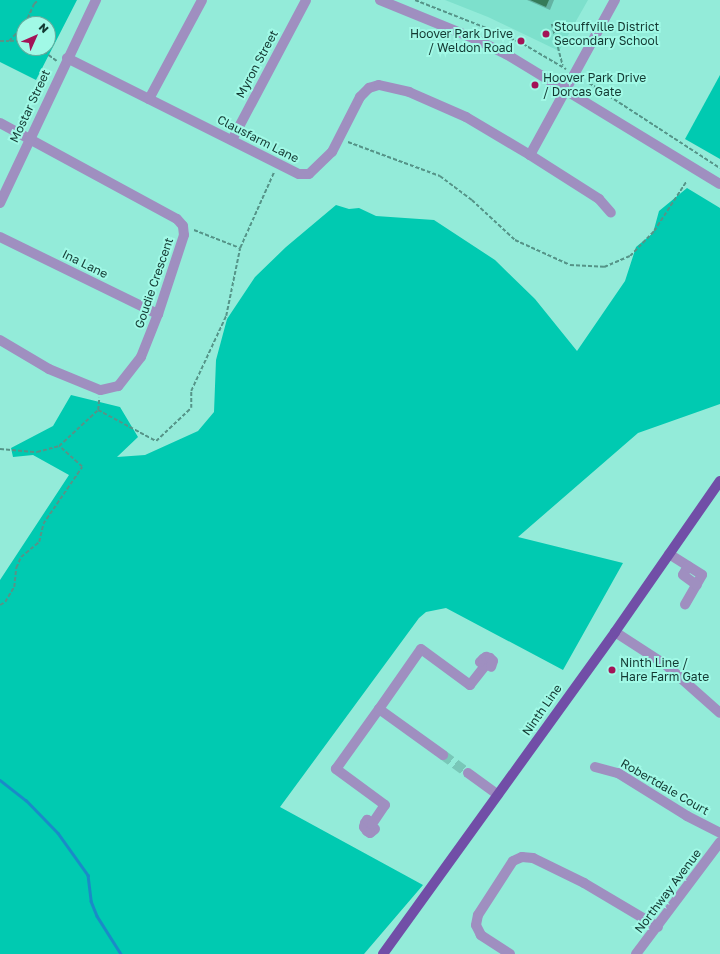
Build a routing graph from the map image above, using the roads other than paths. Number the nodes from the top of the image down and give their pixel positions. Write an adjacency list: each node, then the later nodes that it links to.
1 (96, 0): 6 (street, Mostar Street)
2 (202, 0): 8 (street)
3 (306, 0): 11 (street, Myron Street)
4 (380, 0): 7 (street)
5 (615, 0): 7 (street)
6 (66, 62): 8 (street, Clausfarm Lane); 10 (street, Mostar Street)
7 (566, 90): 12 (street); 13 (street)
8 (149, 99): 11 (street, Clausfarm Lane)
9 (0, 123): 10 (street, Goudie Crescent)
10 (29, 138): 14 (street, Mostar Street); 17 (street, Goudie Crescent)
11 (232, 140): 12 (street, Clausfarm Lane)
12 (530, 155): 15 (street, Clausfarm Lane)
13 (720, 184)
14 (0, 203)
15 (611, 213)
16 (0, 237): 17 (street, Ina Lane)
17 (158, 314): 18 (street, Goudie Crescent)
18 (0, 340)
19 (720, 481): 20 (main road, Ninth Line)
20 (668, 554): 21 (street); 22 (main road, Ninth Line)
21 (684, 604)
22 (615, 632): 25 (street); 29 (main road, Ninth Line)
23 (488, 667): 24 (street)
24 (379, 709): 26 (street); 30 (street)
25 (720, 713)
26 (443, 755)
27 (595, 767): 31 (street, Robertdale Court)
28 (468, 773): 29 (street)
29 (498, 796): 34 (main road, Ninth Line)
30 (374, 826)
31 (720, 833)
32 (720, 842): 33 (street, Northway Avenue)
33 (658, 927): 35 (street); 36 (street, Northway Avenue)
34 (383, 954)
35 (510, 954)
36 (636, 954)

